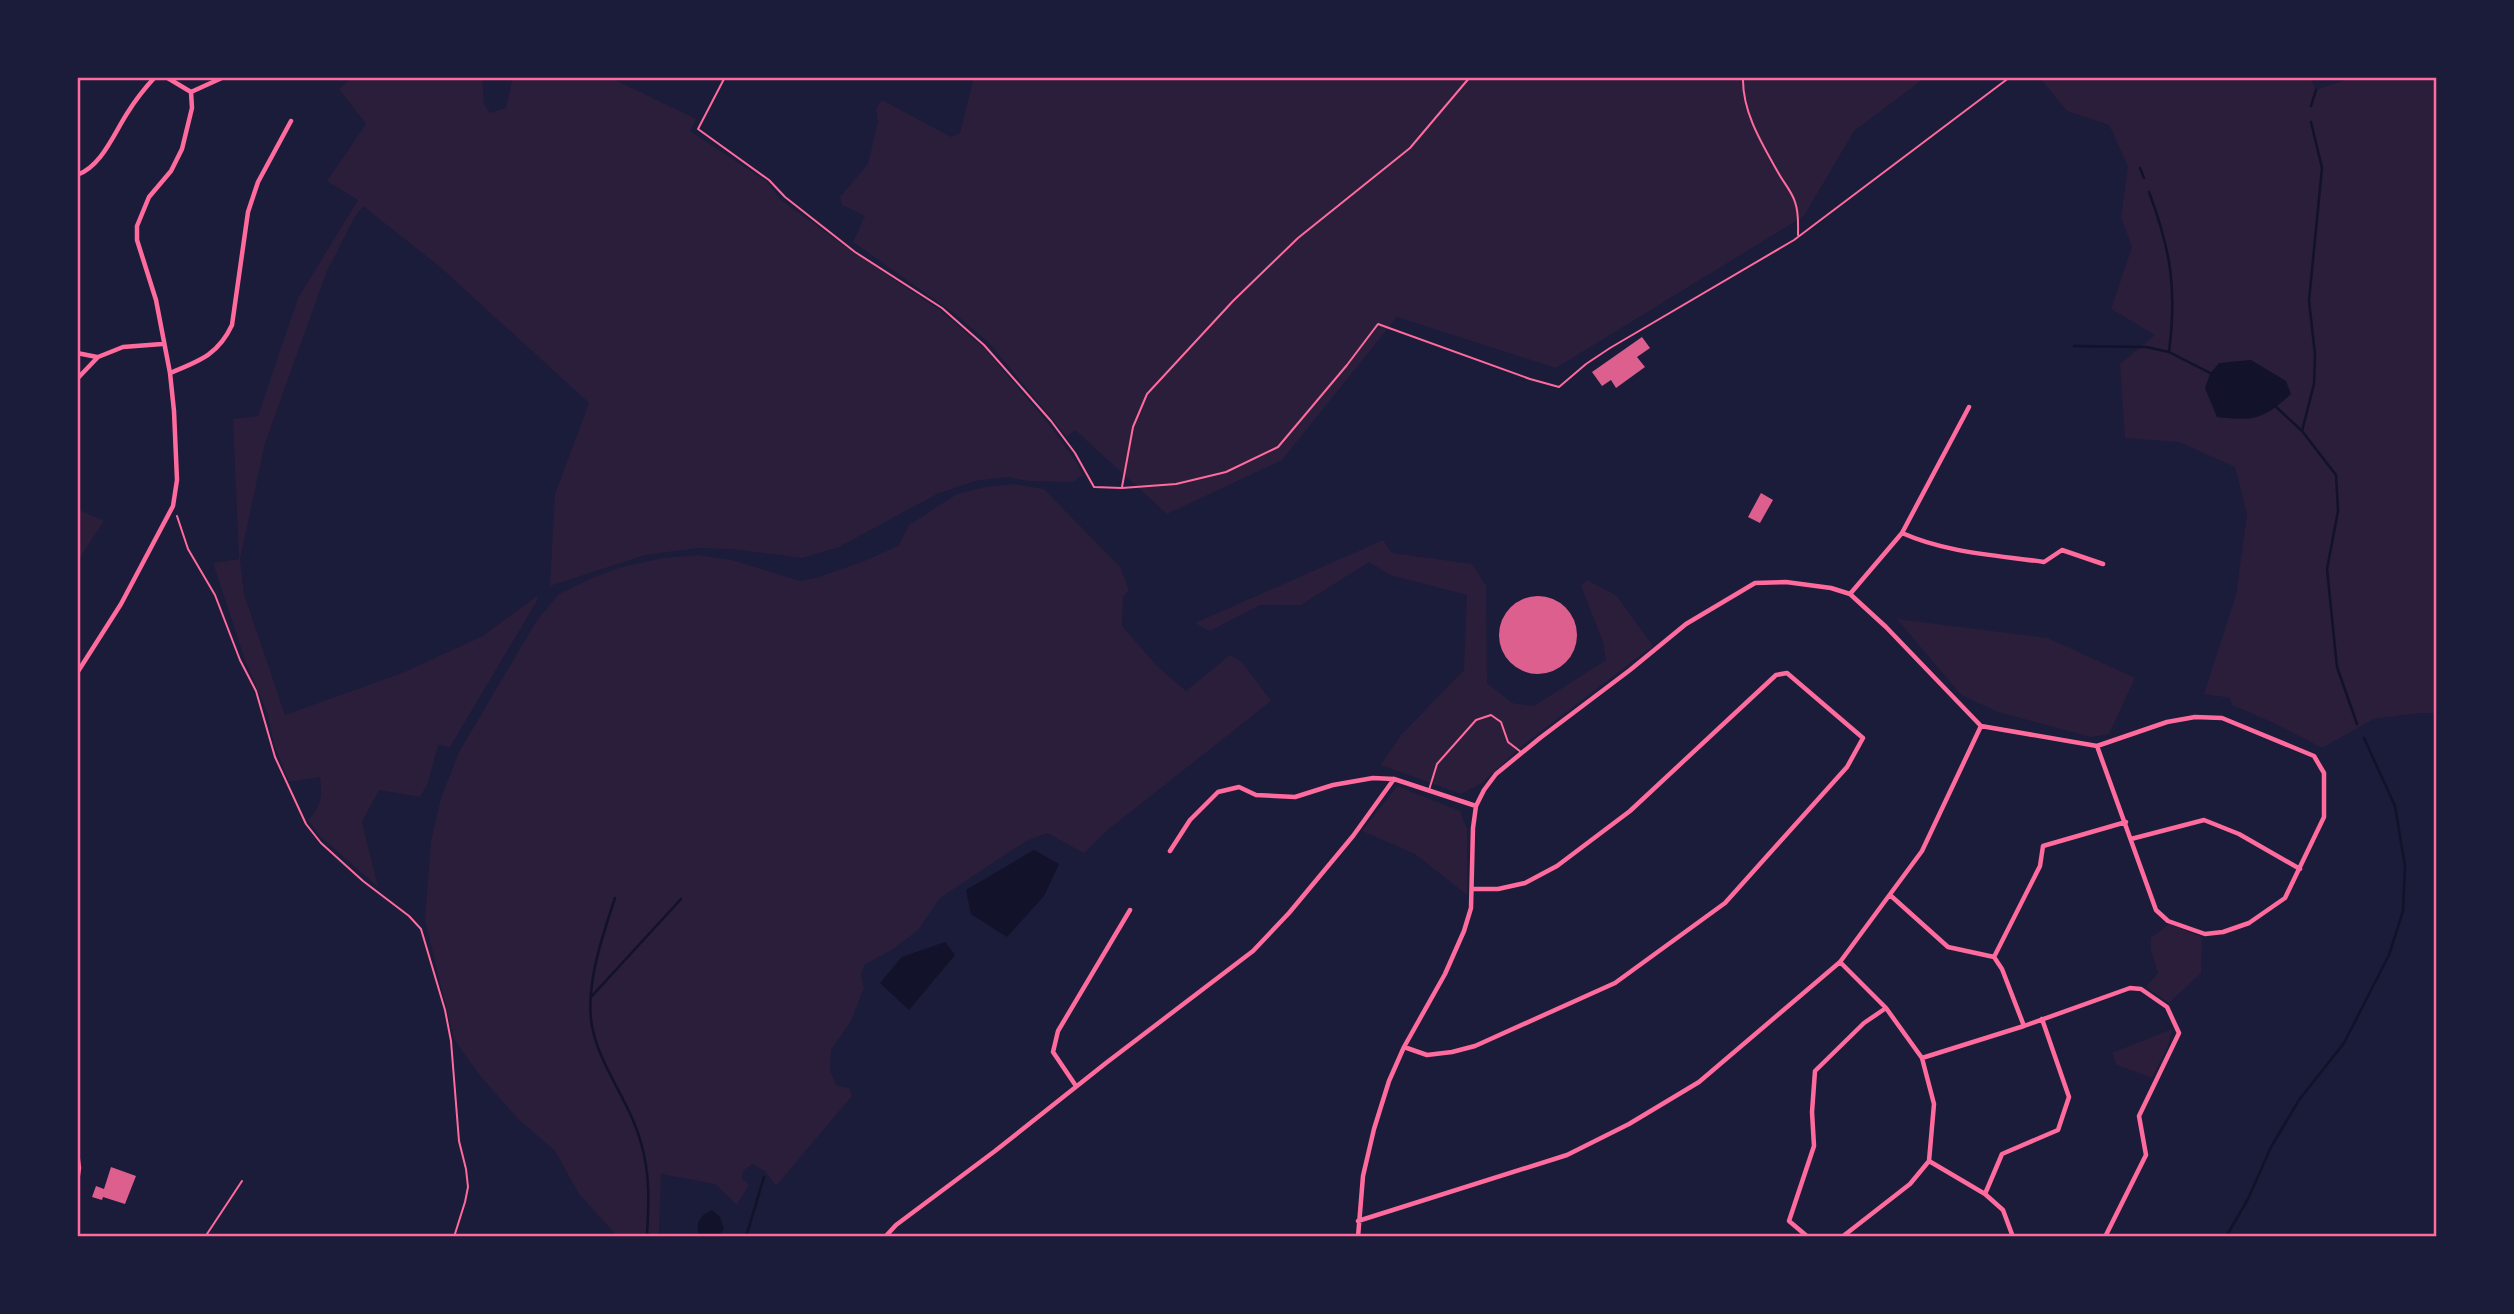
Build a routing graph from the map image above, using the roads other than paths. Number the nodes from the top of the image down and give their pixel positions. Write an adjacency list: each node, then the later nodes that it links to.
1 (155, 77): 6 (street)
2 (166, 77): 4 (street)
3 (224, 77): 4 (street)
4 (191, 92): 7 (street)
5 (291, 121): 10 (street)
6 (77, 175)
7 (163, 344): 9 (street); 10 (street)
8 (77, 353): 9 (street)
9 (98, 357): 11 (street)
10 (170, 373): 16 (street)
11 (77, 379)
12 (1969, 407): 13 (street)
13 (1902, 533): 14 (street); 15 (street)
14 (2103, 564)
15 (1850, 594): 17 (street); 19 (street)
16 (77, 673)
17 (1981, 726): 18 (street); 28 (street)
18 (2097, 746): 23 (street); 26 (street)
19 (1522, 753): 21 (lane); 22 (street)
20 (1394, 779): 21 (street); 25 (street); 37 (street)
21 (1429, 790): 22 (street)
22 (1476, 806): 27 (street)
23 (2126, 822): 24 (street); 30 (street)
24 (2131, 839): 26 (street); 26 (street)
25 (1170, 851)
26 (2300, 869)
27 (1473, 889): 35 (street); 35 (street)
28 (1890, 895): 30 (street); 31 (street)
29 (1130, 910): 37 (street)
30 (1994, 957): 34 (street)
31 (1840, 962): 32 (street); 43 (street)
32 (1886, 1008): 36 (street); 47 (street)
33 (2042, 1019): 34 (street); 42 (street); 50 (street)
34 (2025, 1026): 36 (street)
35 (1404, 1047): 43 (street)
36 (1923, 1058): 39 (street)
37 (1076, 1086): 45 (street)
38 (77, 1152): 41 (street)
39 (1929, 1161): 42 (street); 48 (street)
40 (242, 1181): 44 (lane)
41 (77, 1182)
42 (1985, 1194): 49 (street)
43 (1358, 1221): 46 (street)
44 (205, 1237)
45 (885, 1237)
46 (1358, 1237)
47 (1808, 1237)
48 (1842, 1237)
49 (2012, 1237)
50 (2105, 1237)

